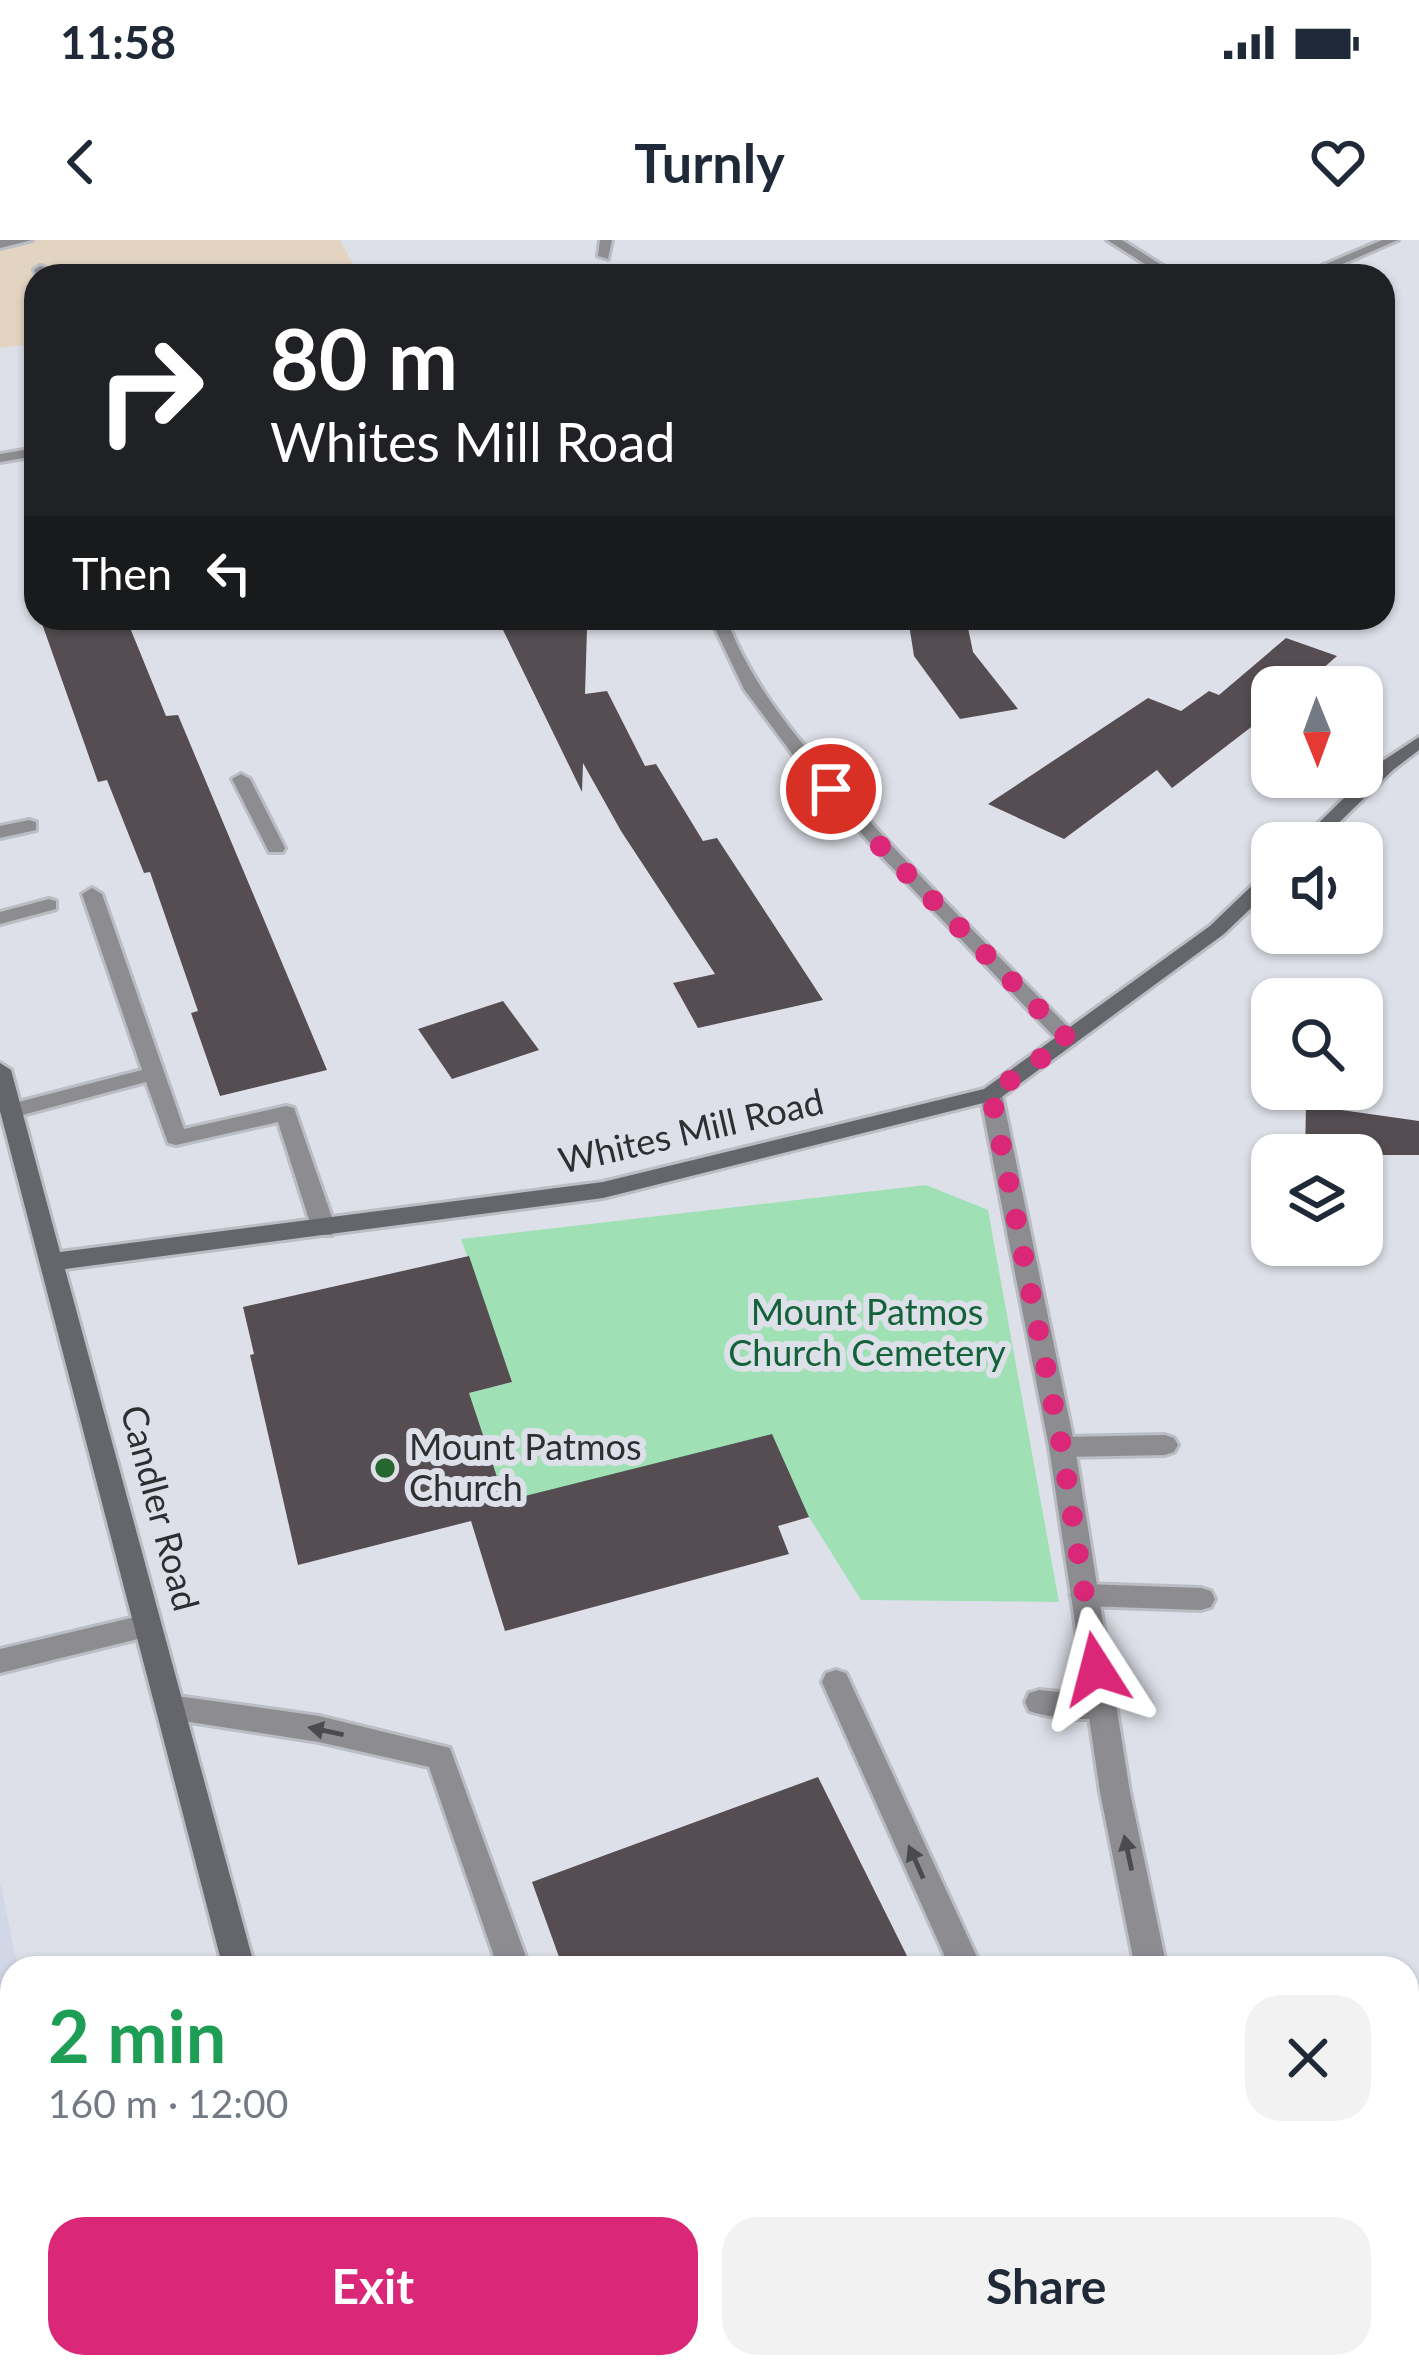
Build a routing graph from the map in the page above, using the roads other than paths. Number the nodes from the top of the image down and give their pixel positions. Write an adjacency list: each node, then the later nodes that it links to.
1 (26, 240): 5 (street)
2 (605, 240): 6 (street)
3 (1113, 240): 7 (street)
4 (1392, 240): 8 (street)
5 (0, 244)
6 (604, 256)
7 (1153, 264)
8 (1333, 264)
9 (722, 630): 20 (street)
10 (1419, 742): 12 (street)
11 (241, 779): 15 (street)
12 (1329, 822)
13 (28, 826): 14 (street)
14 (0, 832)
15 (276, 848)
16 (92, 894): 22 (street)
17 (1251, 897): 20 (street, Whites Mill Road)
18 (49, 905): 19 (street)
19 (0, 918)
20 (1068, 1039): 23 (street, Whites Mill Road)
21 (0, 1070): 24 (street, Candler Road)
22 (152, 1074): 24 (street); 25 (street)
23 (991, 1094): 25 (street, Whites Mill Road); 28 (street)
24 (10, 1111): 26 (street, Candler Road)
25 (324, 1229): 26 (street, Whites Mill Road)
26 (51, 1262): 31 (street, Candler Road)
27 (1165, 1445): 28 (street)
28 (1062, 1448): 29 (street)
29 (1084, 1595): 30 (street); 35 (street)
30 (1201, 1599)
31 (148, 1626): 32 (street); 36 (street, Candler Road)
32 (0, 1661)
33 (836, 1682): 39 (street, one-way to 33)
34 (1039, 1702): 35 (street)
35 (1102, 1706): 40 (street, one-way to 35)
36 (170, 1707): 37 (street, Candler Road); 38 (street, one-way to 36)
37 (236, 1956)
38 (510, 1956)
39 (961, 1956)
40 (1149, 1956)

